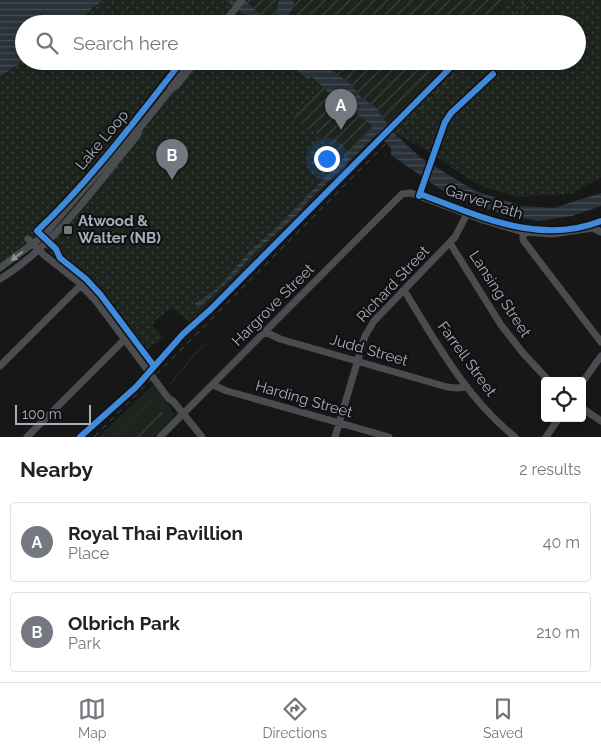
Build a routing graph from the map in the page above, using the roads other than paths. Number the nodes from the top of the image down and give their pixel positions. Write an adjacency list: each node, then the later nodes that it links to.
1 (242, 0): 2 (street)
2 (230, 15)
3 (182, 70): 5 (street)
4 (189, 70): 5 (street)
5 (170, 89): 11 (street)
6 (467, 214): 8 (street); 10 (street, Richard Street); 16 (street, Hargrove Street)
7 (598, 230): 8 (street)
8 (523, 232): 18 (street)
9 (28, 239): 11 (street)
10 (450, 243): 15 (street, Richard Street); 22 (street, Lansing Street)
11 (37, 247): 12 (street, one-way to 12); 13 (street); 14 (street)
12 (0, 268)
13 (0, 278)
14 (81, 285): 17 (street); 21 (street)
15 (404, 290): 20 (street, Richard Street); 25 (street, Farrell Street)
16 (265, 332): 20 (street, Judd Street); 24 (street, Hargrove Street)
17 (125, 339): 27 (street); 32 (street)
18 (601, 342)
19 (601, 356): 23 (street)
20 (357, 361): 25 (street, Judd Street); 30 (street, Richard Street)
21 (0, 366)
22 (545, 377)
23 (586, 377)
24 (213, 385): 27 (street, Hargrove Street); 30 (street, Harding Street)
25 (467, 387): 36 (street, Farrell Street)
26 (586, 411): 28 (street)
27 (182, 415): 31 (street); 33 (street, Hargrove Street)
28 (601, 421)
29 (556, 422): 37 (street)
30 (339, 423): 34 (street, Richard Street); 35 (street, Harding Street)
31 (200, 434)
32 (27, 437)
33 (160, 437)
34 (335, 437)
35 (389, 437)
36 (515, 437)
37 (546, 437)

